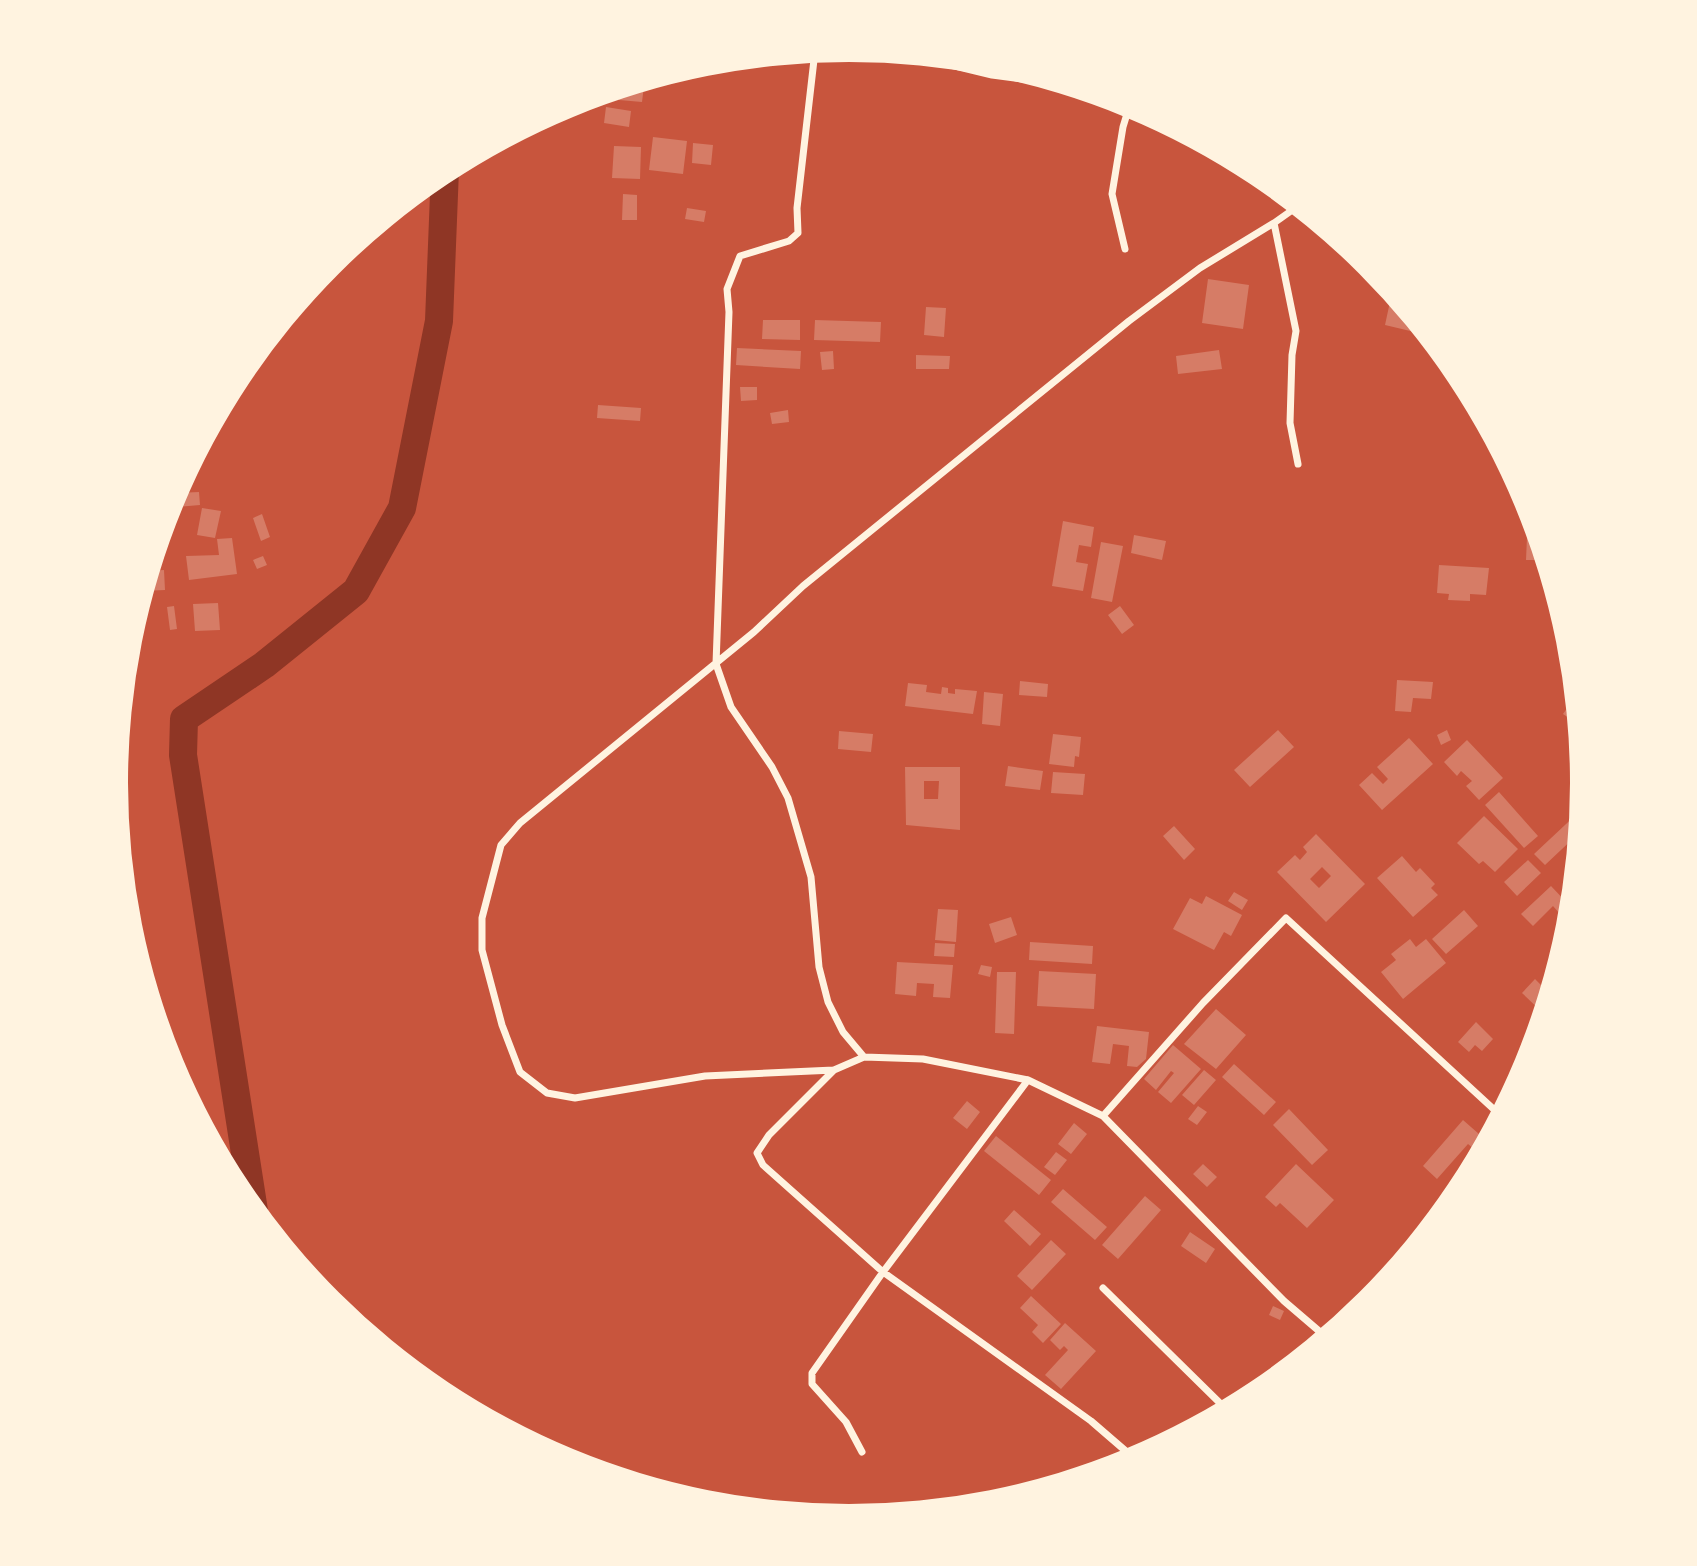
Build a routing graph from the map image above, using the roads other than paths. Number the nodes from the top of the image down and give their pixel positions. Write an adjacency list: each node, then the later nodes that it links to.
1 (814, 63): 7 (street)
2 (1126, 118): 5 (street)
3 (1289, 212): 4 (street)
4 (1274, 223): 6 (street); 7 (street)
5 (1125, 249)
6 (1298, 464)
7 (716, 664): 8 (street); 9 (street)
8 (864, 1057): 9 (street); 10 (street)
9 (834, 1070): 13 (street)
10 (1028, 1080): 12 (street); 13 (street)
11 (1492, 1108): 12 (street)
12 (1103, 1116): 15 (street)
13 (883, 1272): 17 (street); 18 (street)
14 (1103, 1288): 16 (street)
15 (1318, 1330)
16 (1218, 1401)
17 (1124, 1449)
18 (862, 1452)

